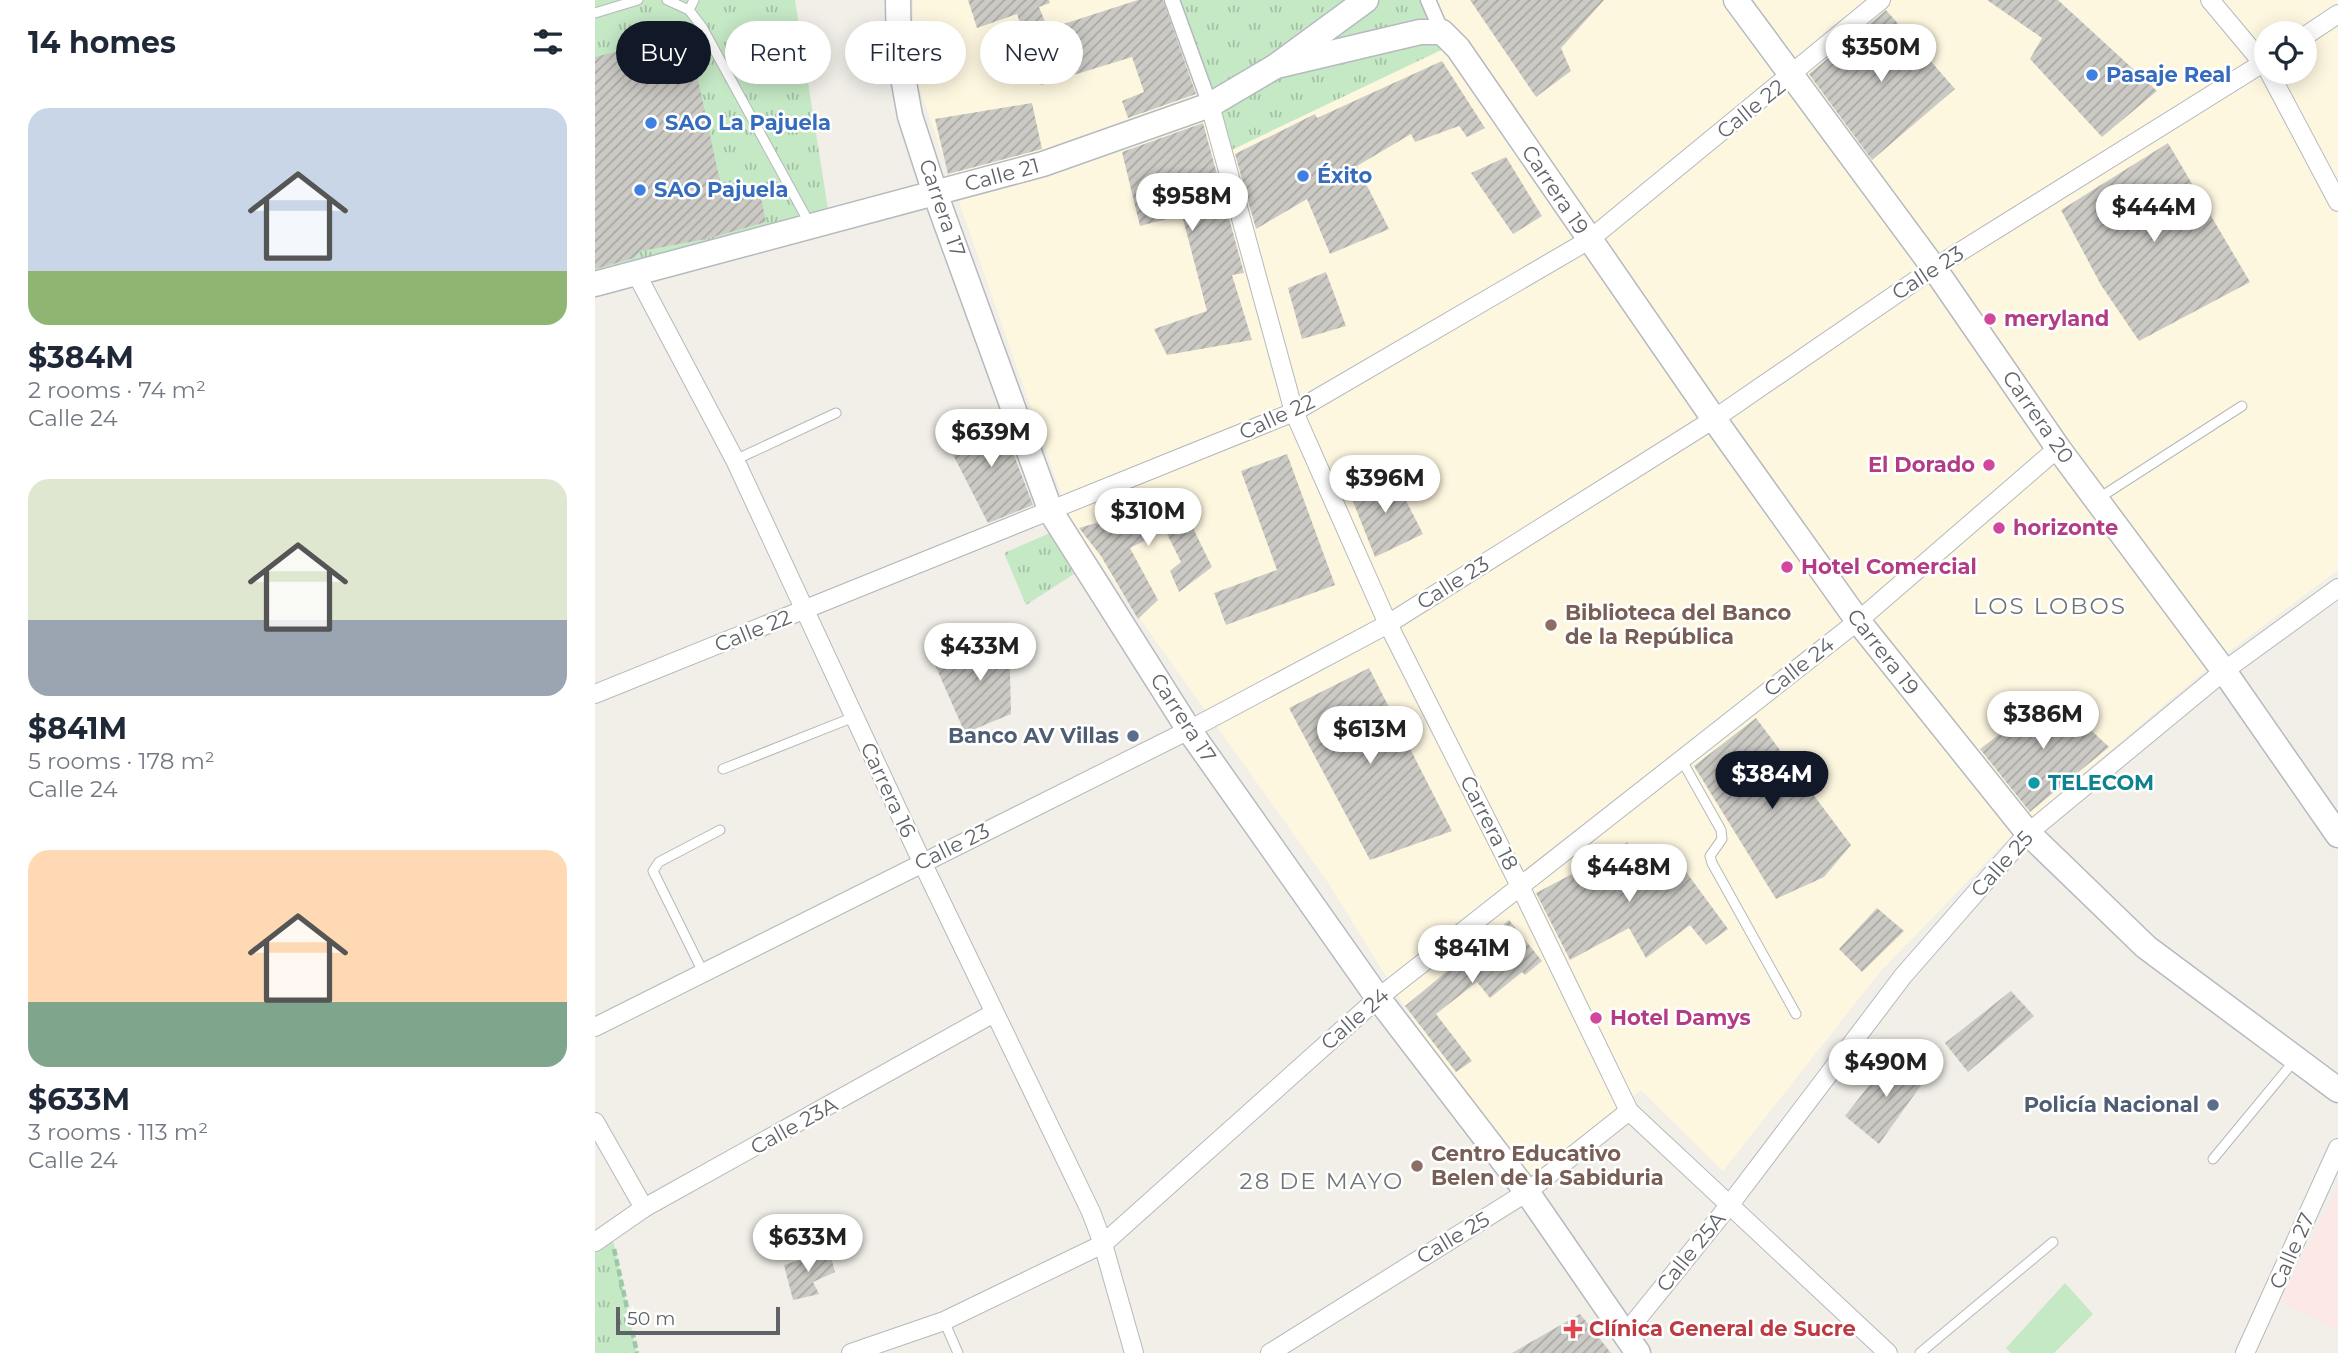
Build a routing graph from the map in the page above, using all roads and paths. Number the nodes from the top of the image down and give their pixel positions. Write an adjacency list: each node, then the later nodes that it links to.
1 (638, 0): 12 (lane)
2 (667, 0): 11 (lane)
3 (694, 0): 11 (lane)
4 (898, 0): 22 (main road, Carrera 17)
5 (1172, 0): 21 (street, Carrera 18)
6 (1366, 0): 17 (main road, Calle 21)
7 (1428, 0): 15 (street)
8 (1736, 0): 19 (main road, Carrera 20)
9 (1881, 0): 19 (street, Calle 22)
10 (2210, 0): 16 (street)
11 (689, 10): 24 (lane)
12 (595, 13)
13 (2338, 14): 14 (street)
14 (2317, 28)
15 (1442, 32): 17 (main road, Calle 21); 25 (main road, Carrera 19)
16 (2254, 51)
17 (1276, 66): 21 (main road, Calle 21)
18 (2254, 72): 26 (street, Calle 23)
19 (1792, 75): 25 (street, Calle 22); 26 (main road, Carrera 20)
20 (2277, 84): 23 (street)
21 (1210, 105): 22 (main road, Calle 21); 30 (street, Carrera 18)
22 (935, 193): 24 (main road, Calle 21); 36 (main road, Carrera 17)
23 (2338, 202)
24 (812, 227): 27 (main road, Calle 21)
25 (1589, 240): 30 (street, Calle 22); 32 (main road, Carrera 19)
26 (1934, 268): 32 (street, Calle 23); 33 (main road, Carrera 20)
27 (637, 275): 28 (main road, Calle 21); 34 (street, Carrera 16)
28 (595, 284)
29 (2242, 406): 35 (lane)
30 (1294, 412): 36 (street, Calle 22); 40 (street, Carrera 18)
31 (836, 413): 34 (lane)
32 (1714, 419): 39 (main road, Carrera 19); 40 (street, Calle 23)
33 (2058, 448): 35 (main road, Carrera 20); 39 (street, Calle 24)
34 (735, 460): 38 (street, Carrera 16)
35 (2097, 499): 41 (main road, Carrera 20)
36 (1051, 512): 38 (street, Calle 22); 44 (main road, Carrera 17)
37 (2338, 588): 41 (street, Calle 25)
38 (805, 610): 42 (street, Calle 22); 43 (street, Carrera 16)
39 (1858, 621): 45 (street, Calle 24); 48 (main road, Carrera 19)
40 (1388, 624): 44 (street, Calle 23); 51 (street, Carrera 18)
41 (2224, 671): 48 (street, Calle 25); 49 (main road, Carrera 20)
42 (595, 694)
43 (854, 717): 46 (lane); 50 (street, Carrera 16)
44 (1189, 730): 50 (street, Calle 23); 53 (main road, Carrera 17)
45 (1681, 759): 51 (street, Calle 24); 55 (lane)
46 (723, 769)
47 (720, 830): 52 (lane)
48 (2028, 833): 57 (main road, Carrera 19); 64 (street, Calle 25)
49 (2338, 835)
50 (922, 862): 52 (street, Calle 23); 54 (street, Carrera 16)
51 (1520, 884): 53 (street, Calle 24); 59 (street, Carrera 18)
52 (703, 972): 56 (street, Calle 23)
53 (1378, 998): 63 (main road, Carrera 17); 69 (street, Calle 24)
54 (994, 1013): 65 (street, Calle 23A); 69 (street, Carrera 16)
55 (1796, 1014)
56 (595, 1027)
57 (2296, 1058): 58 (main road, Carrera 19); 62 (lane)
58 (2338, 1090)
59 (1629, 1111): 63 (street, Calle 25); 64 (street, Carrera 18)
60 (595, 1122): 65 (street)
61 (2338, 1148): 79 (street, Calle 27)
62 (2213, 1159)
63 (1527, 1192): 71 (main road, Carrera 17); 76 (street, Calle 25)
64 (1731, 1203): 71 (street, Calle 25A); 77 (street, Carrera 18)
65 (644, 1208): 66 (street, Calle 23A)
66 (611, 1231): 67 (street, Calle 23A); 72 (path)
67 (595, 1242)
68 (2053, 1242): 78 (lane)
69 (1103, 1244): 70 (street, Calle 24); 75 (street, Carrera 16)
70 (944, 1321): 73 (street, Calle 24); 74 (lane)
71 (1631, 1344)
72 (637, 1353)
73 (851, 1353)
74 (958, 1353)
75 (1134, 1353)
76 (1270, 1353)
77 (1888, 1353)
78 (1920, 1353)
79 (2245, 1353)

